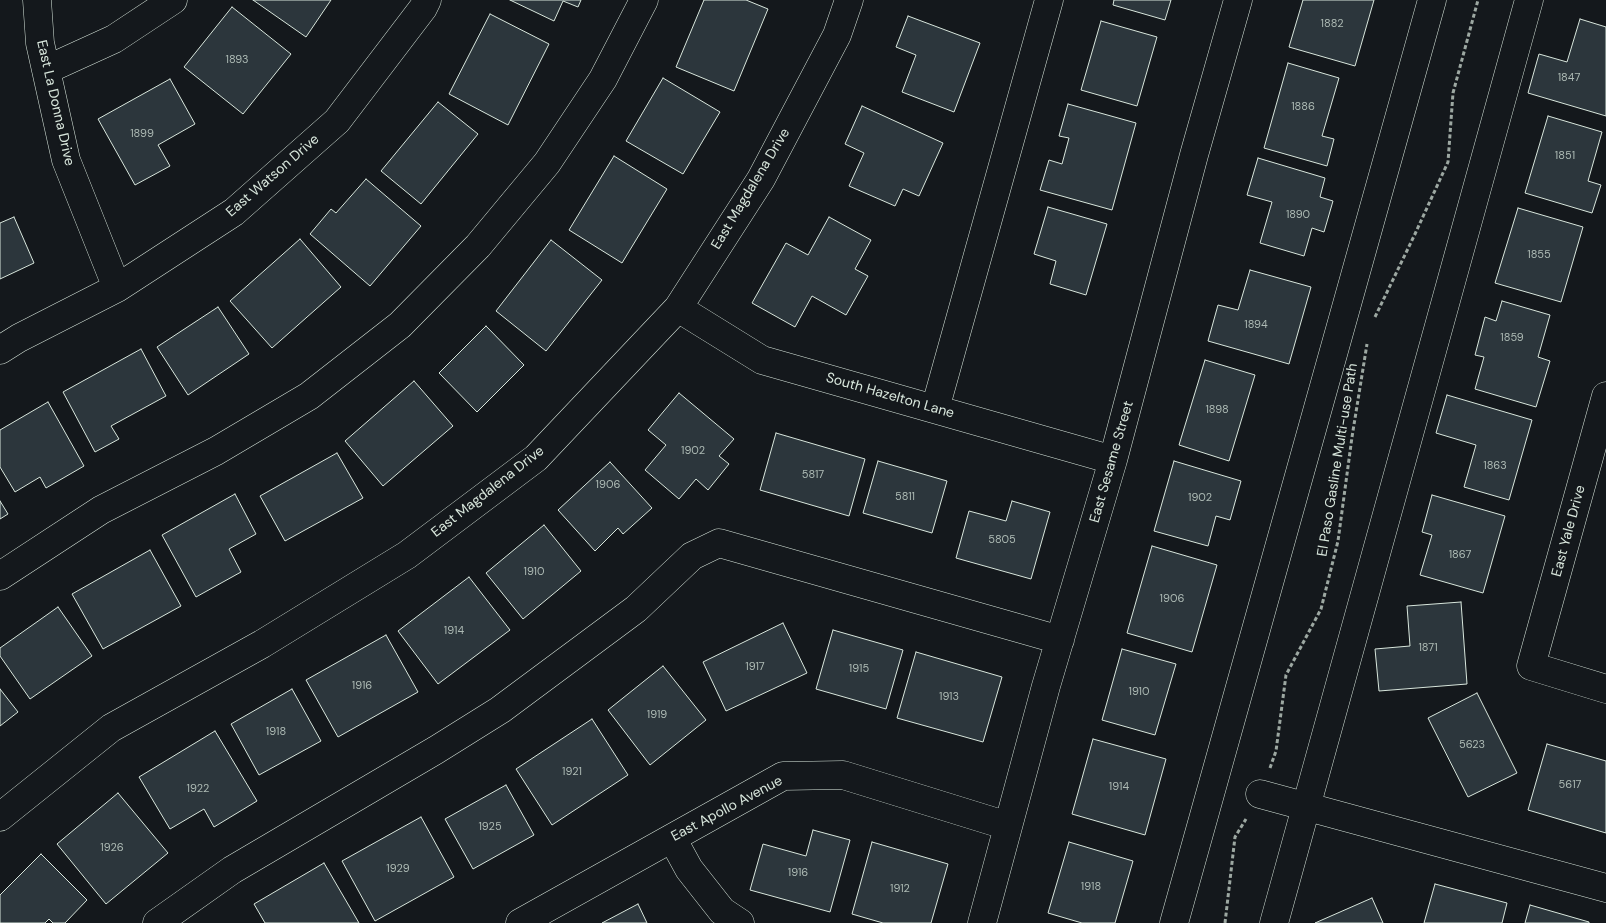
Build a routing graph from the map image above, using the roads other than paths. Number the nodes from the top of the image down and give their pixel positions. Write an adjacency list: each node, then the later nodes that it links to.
1 (37, 0): 10 (street, East La Donna Drive)
2 (173, 0): 10 (street)
3 (427, 0): 11 (street, East Watson Drive)
4 (644, 0): 17 (street)
5 (849, 0): 12 (street, East Magdalena Drive)
6 (1048, 0): 15 (street)
7 (1238, 0): 16 (street, East Sesame Street)
8 (1432, 0): 30 (street)
9 (1529, 0): 21 (street)
10 (46, 70): 11 (street, East La Donna Drive)
11 (117, 288): 13 (street, East Watson Drive)
12 (678, 308): 15 (street, South Hazelton Lane); 22 (street, East Magdalena Drive)
13 (0, 350)
14 (1606, 396): 19 (street, East Yale Drive)
15 (935, 409): 16 (street, South Hazelton Lane)
16 (1113, 460): 18 (street, East Sesame Street)
17 (0, 576)
18 (1060, 640): 23 (street, East Sesame Street); 26 (street)
19 (1606, 689)
20 (1260, 794): 21 (street)
21 (1308, 806): 25 (street); 31 (street)
22 (0, 817)
23 (1008, 826): 24 (street, East Apollo Avenue); 29 (street, East Sesame Street)
24 (672, 838): 27 (street, East Apollo Avenue); 28 (street)
25 (1606, 888)
26 (157, 923)
27 (520, 923)
28 (740, 923)
29 (982, 923)
30 (1174, 923)
31 (1274, 923)

